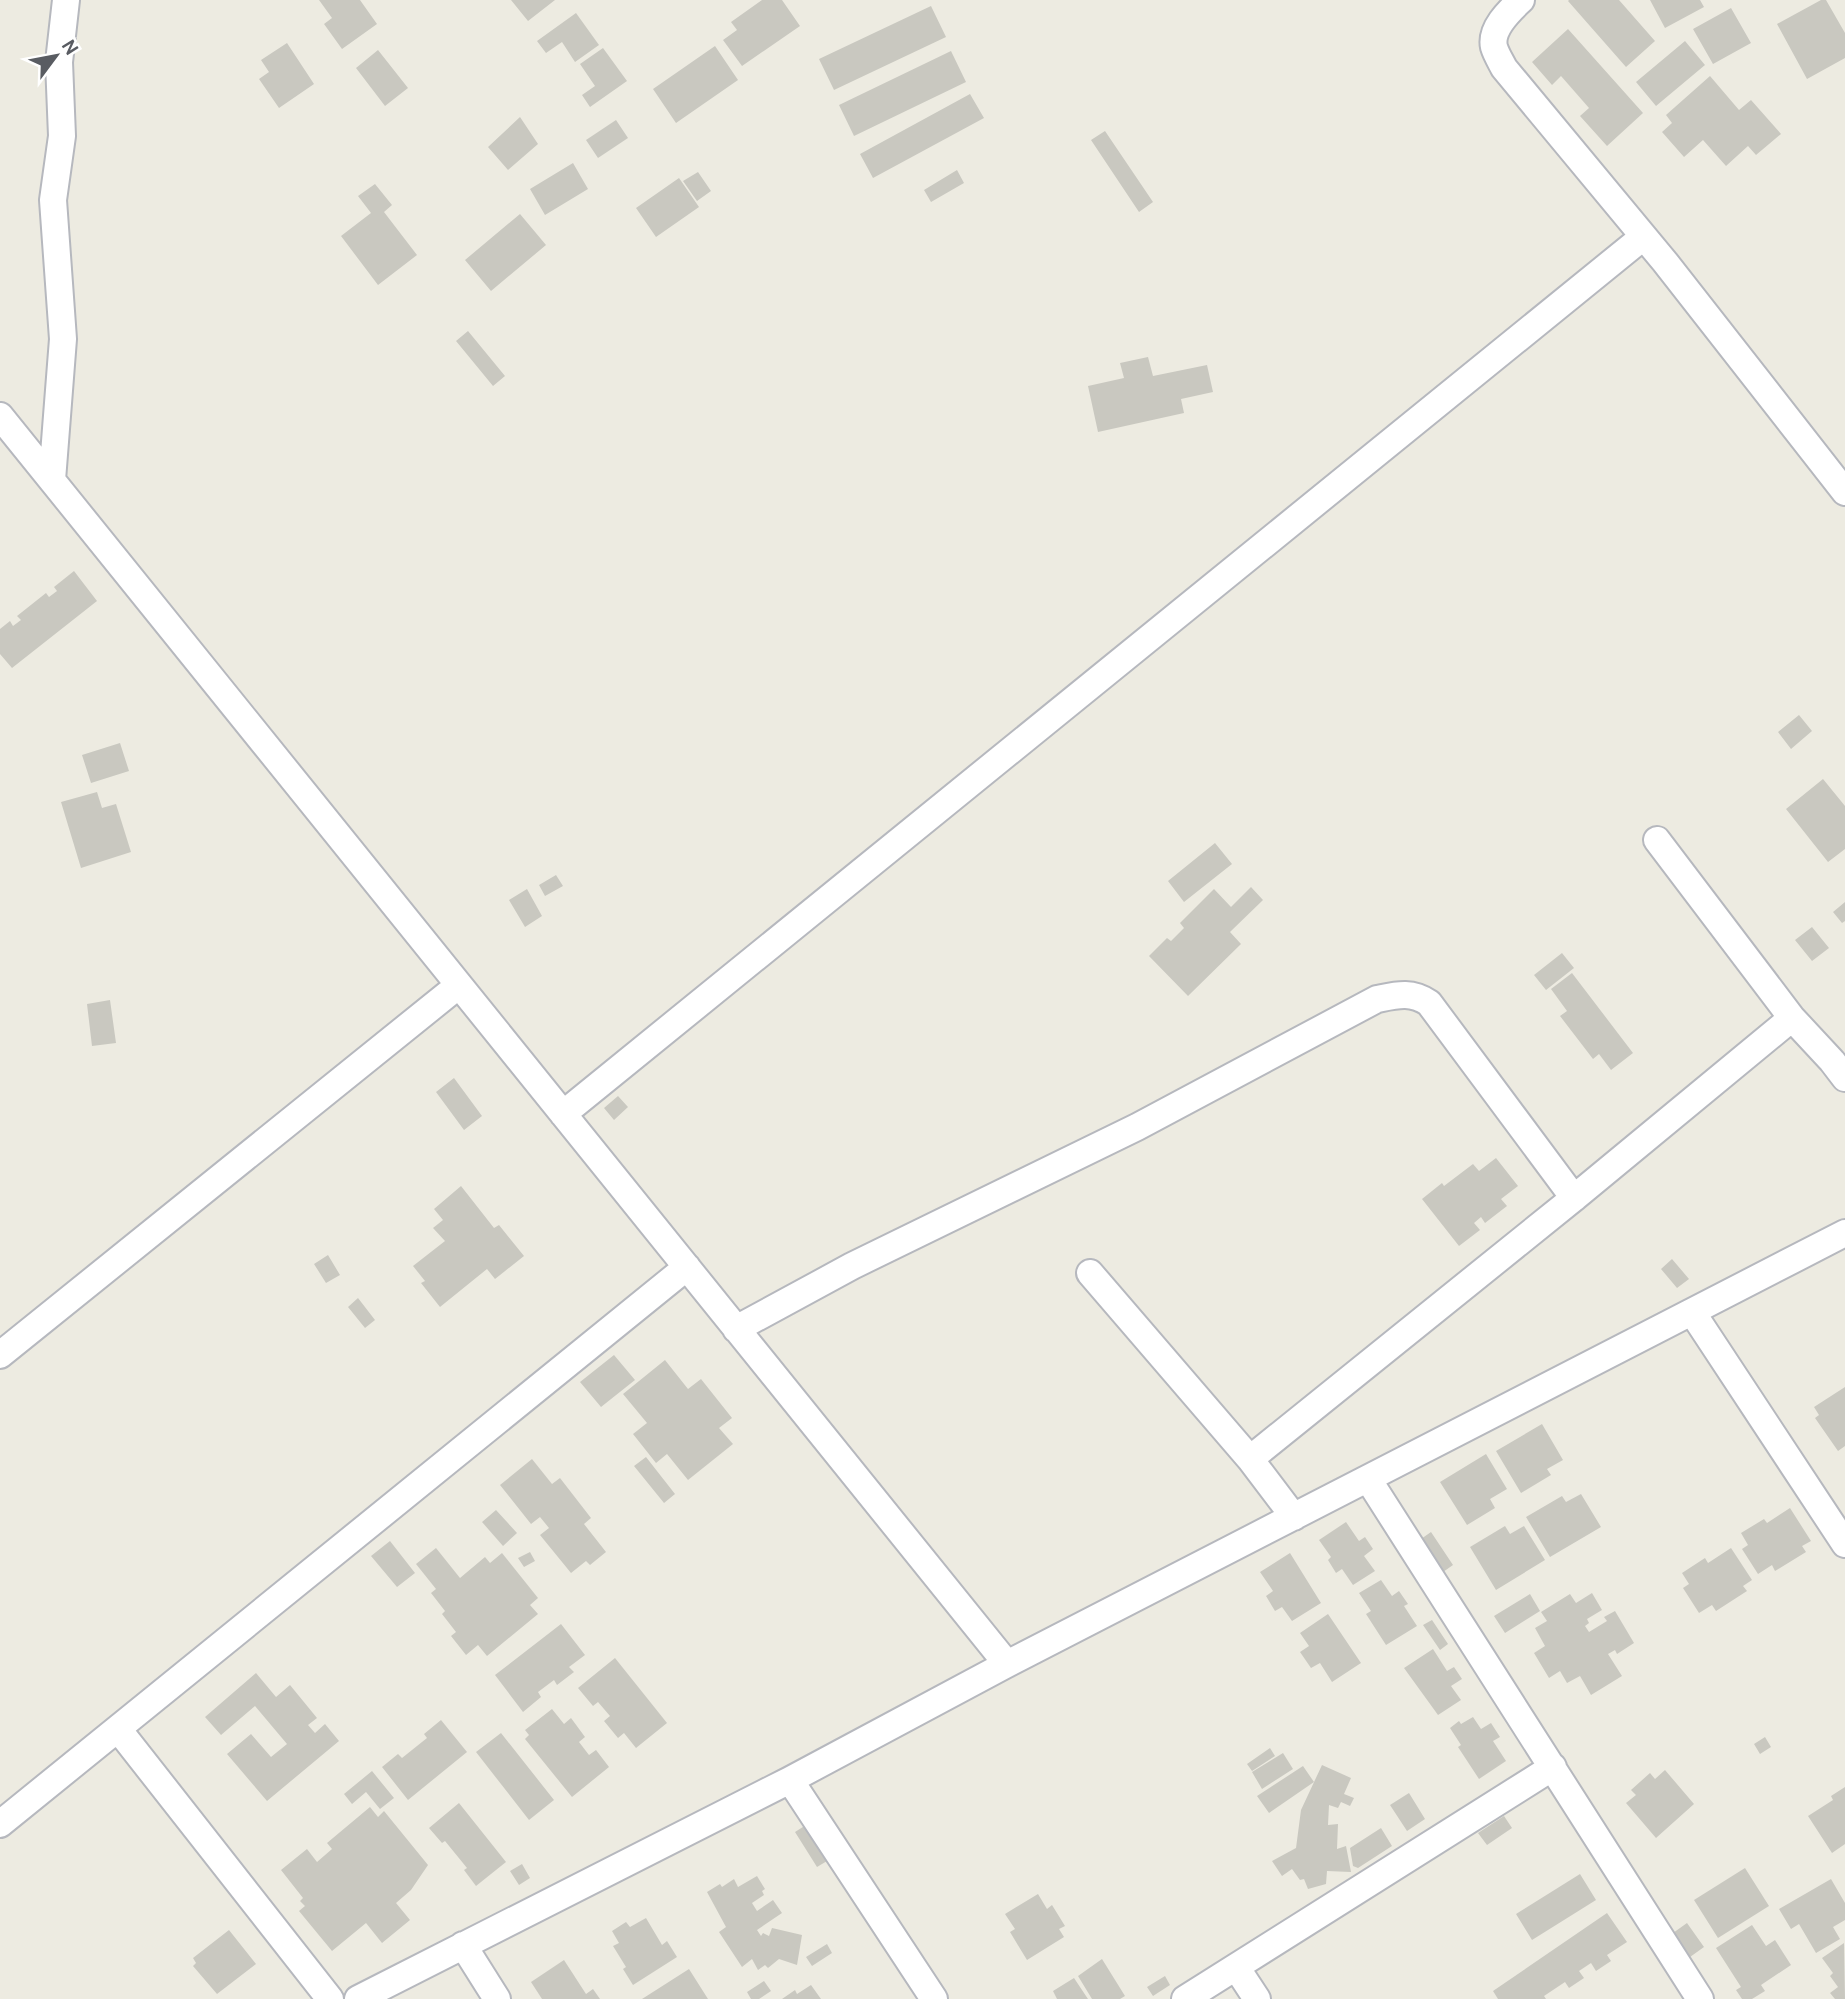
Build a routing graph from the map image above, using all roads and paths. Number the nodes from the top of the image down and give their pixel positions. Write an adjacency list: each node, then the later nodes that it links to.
1 (66, 0): 5 (street)
2 (1521, 0): 3 (street)
3 (1643, 237): 6 (street); 11 (street)
4 (0, 416): 5 (street)
5 (52, 480): 8 (street)
6 (1845, 492)
7 (1657, 840): 9 (street)
8 (459, 985): 11 (street); 18 (street)
9 (1792, 1018): 10 (street); 12 (street)
10 (1845, 1078)
11 (563, 1114): 14 (street)
12 (1574, 1198): 17 (street); 19 (street)
13 (1845, 1233): 16 (street)
14 (687, 1267): 17 (street); 24 (street)
15 (1090, 1273): 19 (street)
16 (1692, 1312): 20 (street); 22 (street)
17 (736, 1329): 23 (street)
18 (0, 1354)
19 (1250, 1459): 21 (street)
20 (1368, 1479): 21 (street); 25 (street)
21 (1294, 1517): 23 (street)
22 (1845, 1544)
23 (1007, 1664): 26 (street)
24 (118, 1729): 27 (street); 30 (street)
25 (1553, 1767): 29 (street); 36 (street)
26 (790, 1780): 28 (street); 33 (street)
27 (0, 1824)
28 (463, 1945): 31 (street); 32 (street)
29 (1236, 1966): 34 (street); 35 (street)
30 (330, 1999)
31 (358, 1999)
32 (498, 1999)
33 (934, 1999)
34 (1185, 1999)
35 (1257, 1999)
36 (1700, 1999)

